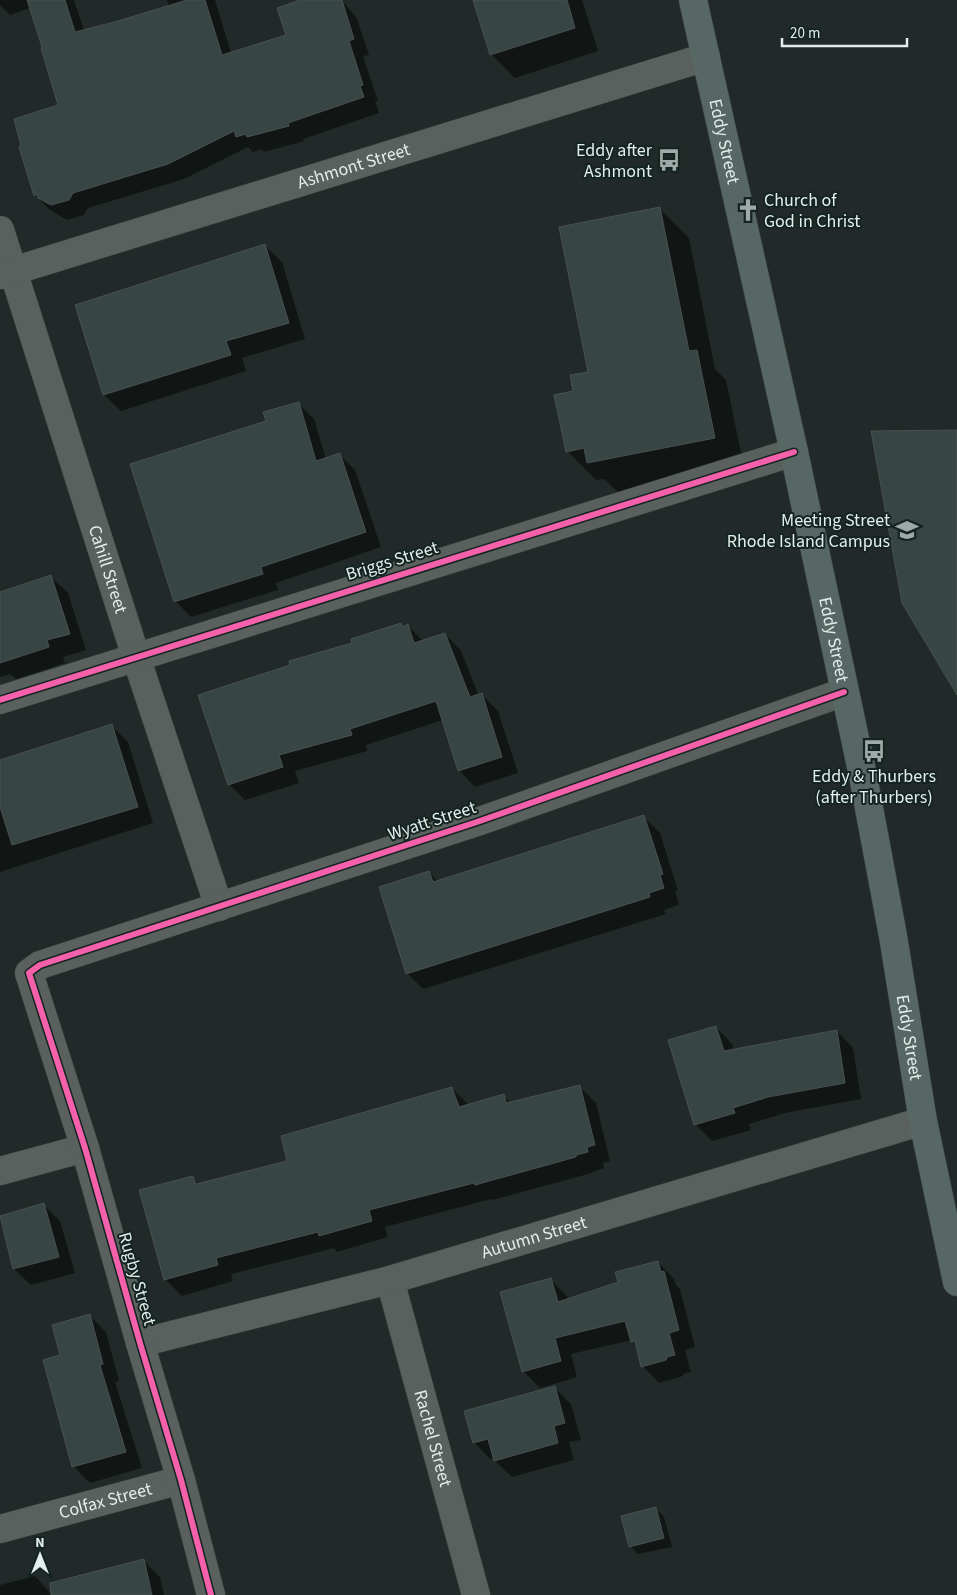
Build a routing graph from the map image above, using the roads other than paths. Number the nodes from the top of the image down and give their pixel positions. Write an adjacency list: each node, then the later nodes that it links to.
1 (693, 0): 2 (main road, Eddy Street)
2 (706, 57): 4 (street, Ashmont Street); 5 (main road, Eddy Street)
3 (0, 230): 4 (street, Cahill Street)
4 (6, 273): 6 (street, Cahill Street)
5 (794, 452): 6 (street, Briggs Street); 7 (main road, Eddy Street)
6 (136, 657): 8 (street, Briggs Street); 9 (street, Cahill Street)
7 (844, 692): 9 (street, Wyatt Street); 11 (main road, Eddy Street)
8 (0, 700)
9 (219, 907): 10 (street, Wyatt Street)
10 (29, 973): 12 (street, Rugby Street)
11 (923, 1121): 14 (street, Autumn Street); 15 (main road, Eddy Street)
12 (85, 1148): 13 (street); 16 (street, Rugby Street)
13 (0, 1171)
14 (390, 1280): 16 (street, Autumn Street); 20 (street, Rachel Street)
15 (957, 1282)
16 (140, 1344): 17 (street, Rugby Street)
17 (181, 1480): 18 (street, Colfax Street); 19 (street, Rugby Street)
18 (0, 1529)
19 (212, 1595)
20 (476, 1595)

